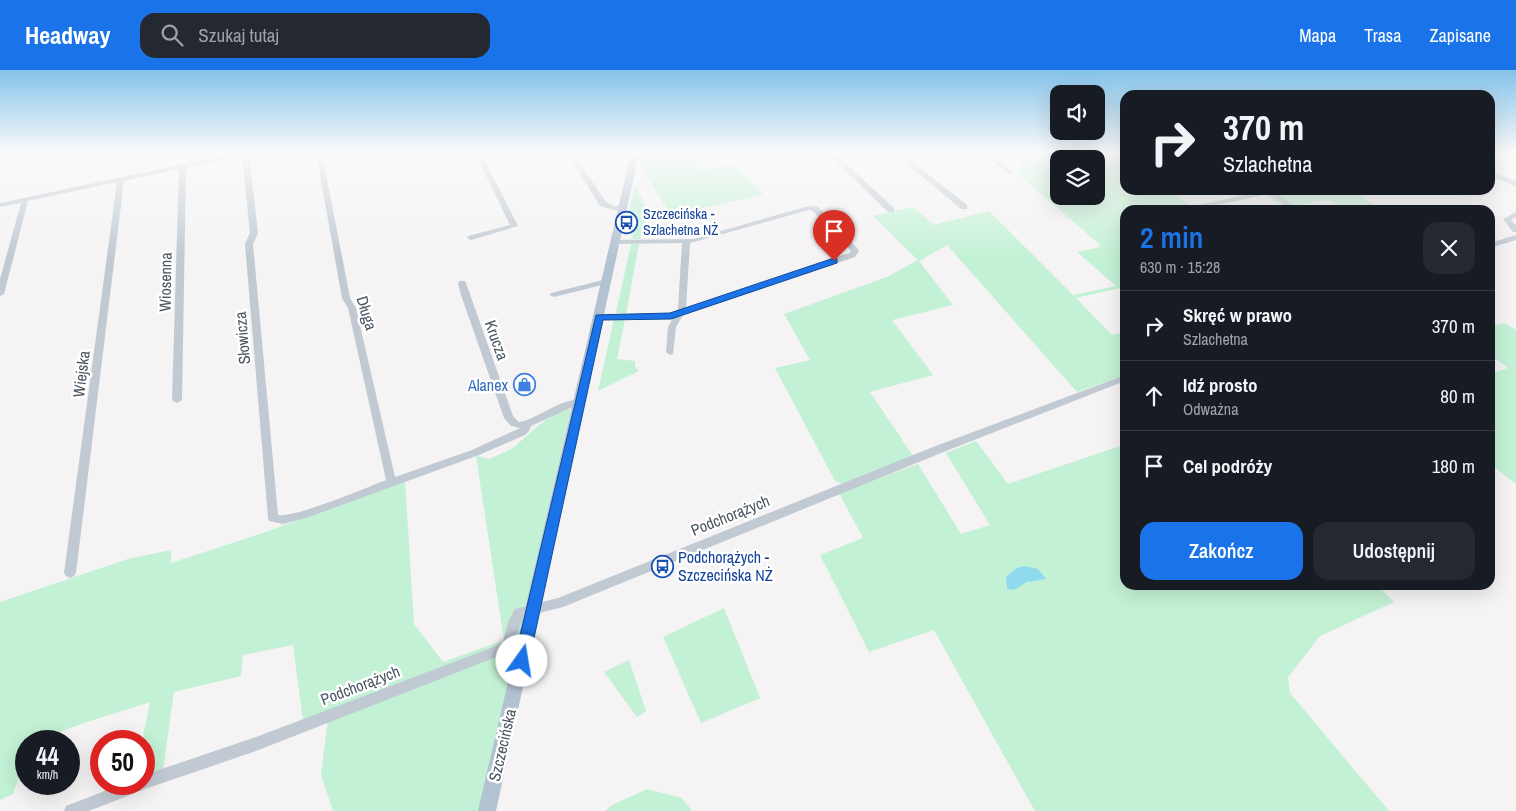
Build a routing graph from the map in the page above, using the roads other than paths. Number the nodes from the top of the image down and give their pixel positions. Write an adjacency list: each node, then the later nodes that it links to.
1 (82, 188): 13 (street)
2 (120, 188): 39 (street, Wiejska)
3 (187, 188): 35 (street, Wiosenna)
4 (249, 188): 38 (street, Słowicza)
5 (325, 188): 38 (street, Długa)
6 (495, 188): 23 (street)
7 (592, 188): 18 (street)
8 (627, 188): 18 (main road, Szczecińska)
9 (867, 188): 19 (street)
10 (940, 188): 17 (street)
11 (1250, 195): 14 (street)
12 (1274, 195): 15 (street)
13 (26, 200): 16 (street); 29 (street)
14 (1207, 205)
15 (1289, 205)
16 (0, 206)
17 (964, 207)
18 (623, 208): 24 (main road, Szczecińska)
19 (891, 210)
20 (1516, 214): 21 (street)
21 (1516, 230)
22 (1516, 237): 26 (street)
23 (472, 238)
24 (616, 242): 25 (street); 27 (main road, Szczecińska)
25 (686, 242): 31 (street); 31 (street)
26 (1495, 244)
27 (607, 281): 30 (street); 32 (main road, Szczecińska)
28 (462, 283): 37 (street, Krucza)
29 (0, 294)
30 (554, 295)
31 (678, 314): 32 (street); 33 (street)
32 (599, 317): 36 (main road, Szczecińska)
33 (670, 352)
34 (1120, 380): 40 (street, Podchorążych)
35 (177, 400)
36 (580, 402): 37 (street); 40 (main road, Szczecińska)
37 (526, 424): 38 (street)
38 (391, 482)
39 (70, 573)
40 (533, 609): 41 (street, Podchorążych); 44 (main road, Szczecińska)
41 (155, 778)
42 (112, 795): 43 (street)
43 (71, 811)
44 (488, 811)

